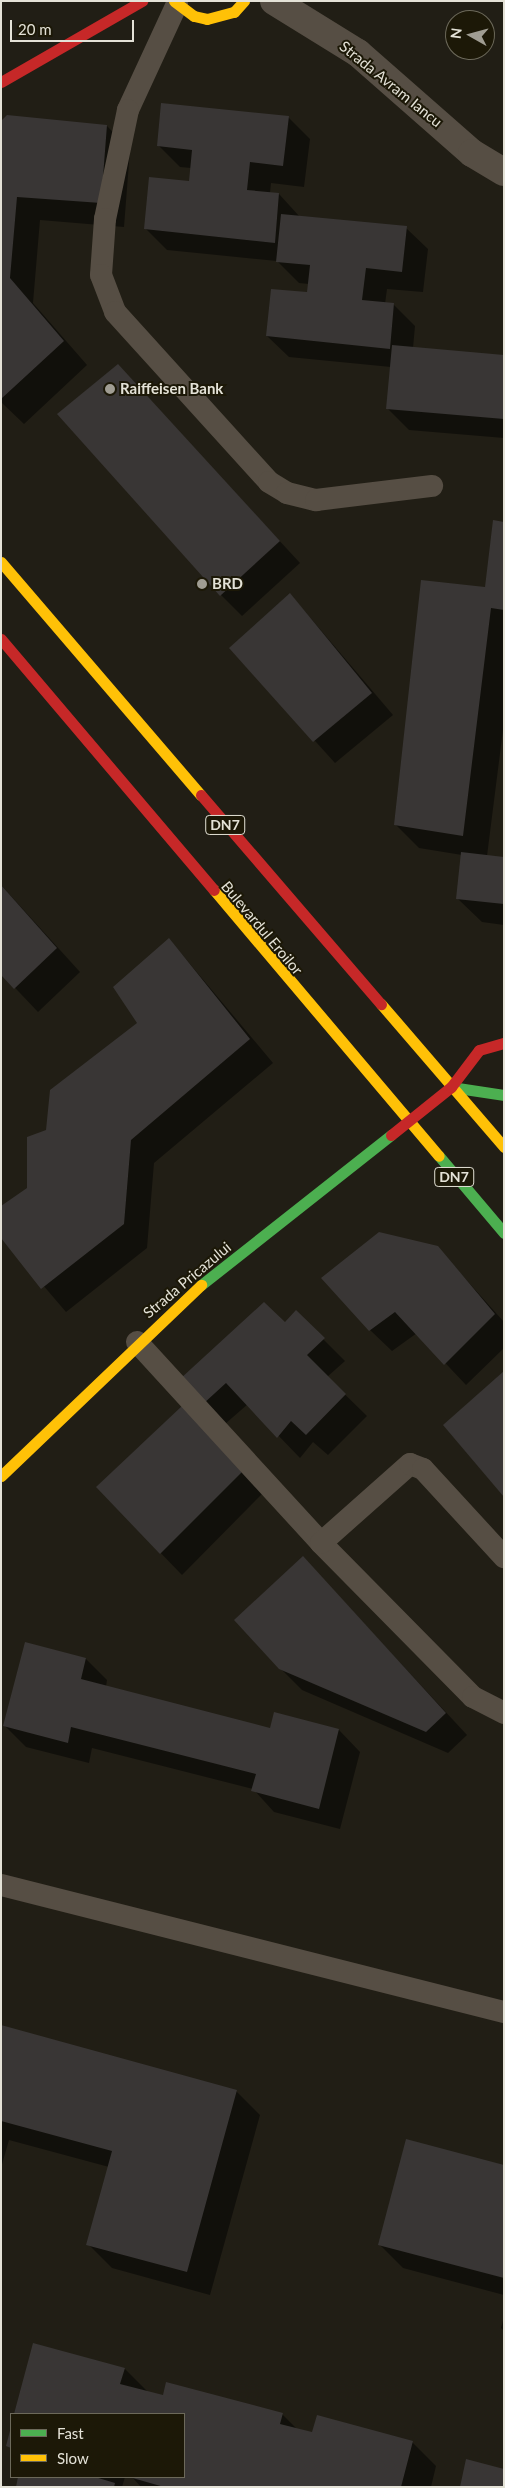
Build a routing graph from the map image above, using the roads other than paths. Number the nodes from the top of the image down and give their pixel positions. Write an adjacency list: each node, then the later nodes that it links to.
1 (142, 1): 5 (main road)
2 (244, 1): 4 (main road)
3 (274, 1): 6 (street, Strada Avram Iancu)
4 (176, 2): 7 (lane)
5 (1, 82)
6 (504, 172)
7 (432, 486)
8 (1, 562): 11 (main road, DN7)
9 (1, 639): 13 (main road, Bulevardul Eroilor / DN7)
10 (504, 1043): 11 (main road, Strada Pricazului)
11 (451, 1087): 12 (main road); 13 (main road, Strada Pricazului); 14 (main road, DN7)
12 (504, 1095)
13 (404, 1121): 15 (main road, Bulevardul Eroilor / DN7); 16 (main road, Strada Pricazului)
14 (504, 1147)
15 (504, 1233)
16 (137, 1342): 17 (main road, Strada Pricazului); 18 (lane)
17 (1, 1476)
18 (321, 1543): 19 (lane); 20 (lane)
19 (504, 1557)
20 (504, 1713)
21 (1, 1885): 22 (lane)
22 (504, 2012)

